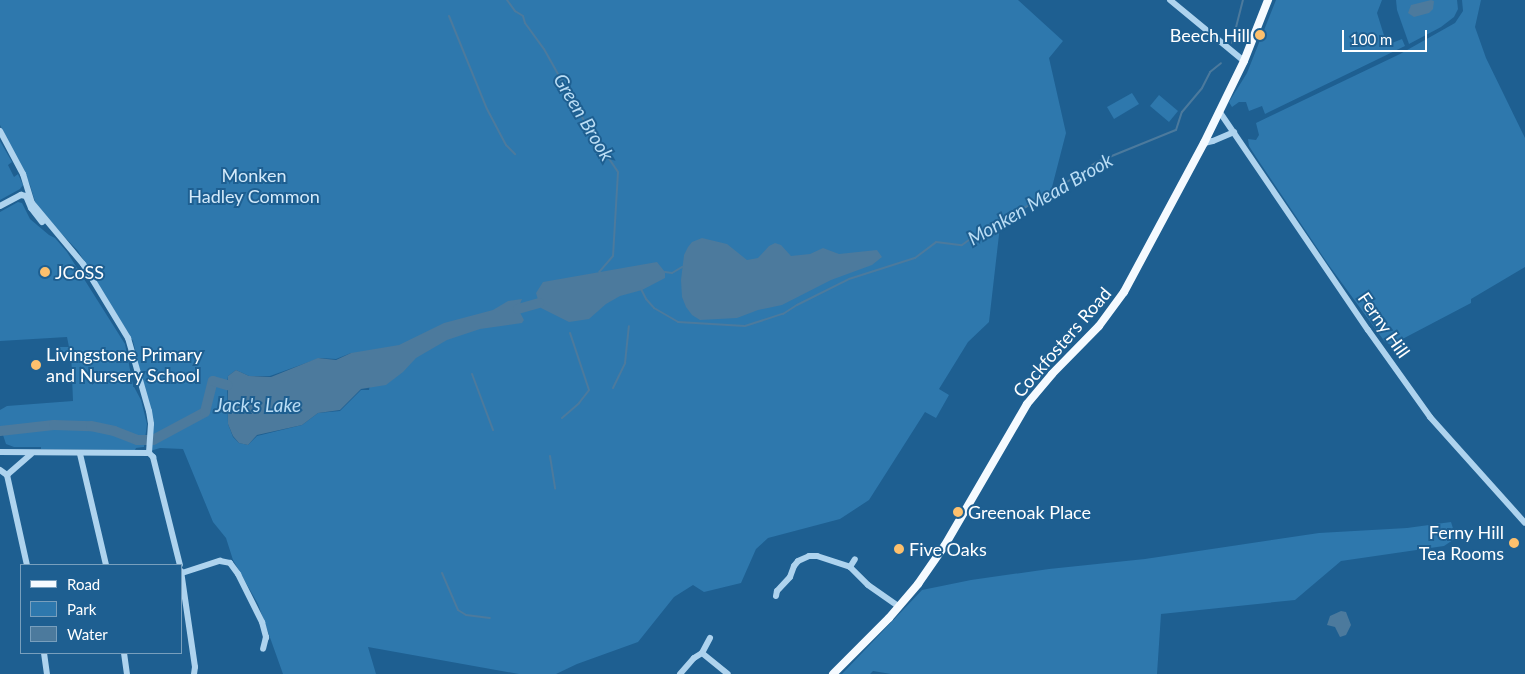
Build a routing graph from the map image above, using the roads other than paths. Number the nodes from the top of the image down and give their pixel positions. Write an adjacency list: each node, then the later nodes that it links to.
1 (1170, 0): 3 (street)
2 (1268, 0): 3 (main road, Cockfosters Road)
3 (1244, 61): 4 (main road, Cockfosters Road)
4 (1219, 110): 6 (street, Ferny Hill); 7 (main road, Cockfosters Road)
5 (0, 131): 9 (street)
6 (1234, 132): 7 (street); 16 (street, Ferny Hill)
7 (1204, 142): 25 (main road, Cockfosters Road)
8 (0, 206): 9 (street)
9 (61, 236): 13 (street)
10 (0, 452): 11 (street)
11 (31, 454): 12 (street); 15 (street)
12 (80, 454): 13 (street); 19 (street)
13 (151, 455): 20 (street)
14 (0, 470): 15 (street)
15 (7, 475): 18 (street)
16 (1525, 523)
17 (855, 559): 21 (street)
18 (28, 564)
19 (106, 564)
20 (180, 564)
21 (850, 567): 24 (street); 25 (street)
22 (182, 572): 27 (street)
23 (182, 579): 33 (street)
24 (776, 596)
25 (899, 607): 36 (main road, Cockfosters Road)
26 (710, 638): 28 (street)
27 (264, 648)
28 (702, 652): 34 (street); 35 (street)
29 (44, 654): 31 (street)
30 (124, 654): 32 (street)
31 (47, 674)
32 (127, 674)
33 (194, 674)
34 (680, 674)
35 (728, 674)
36 (833, 674)

